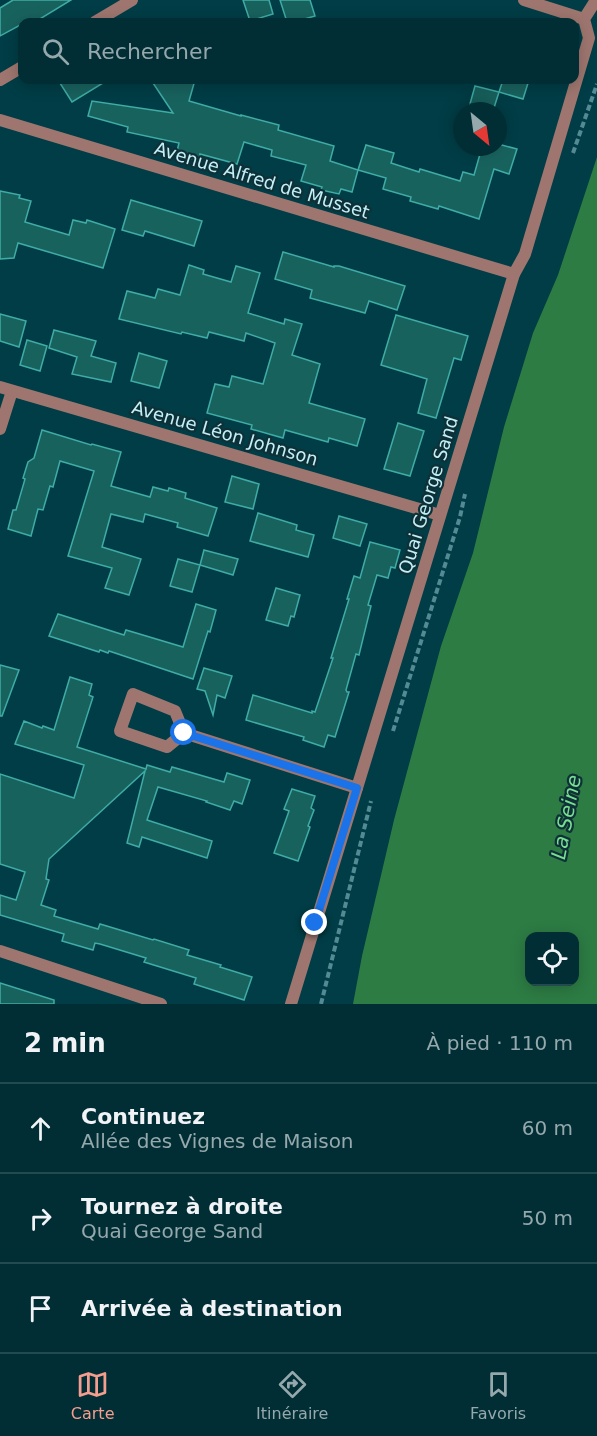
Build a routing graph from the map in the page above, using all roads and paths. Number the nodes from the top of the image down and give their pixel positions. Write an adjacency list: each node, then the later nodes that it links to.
1 (132, 0): 4 (street)
2 (524, 0): 5 (street)
3 (596, 0): 5 (street)
4 (102, 18)
5 (584, 19): 7 (street, Quai George Sand)
6 (18, 69): 8 (street)
7 (579, 72)
8 (0, 80)
9 (575, 84): 13 (street, Quai George Sand)
10 (597, 84): 12 (path)
11 (0, 120): 13 (street, Avenue Alfred de Musset)
12 (571, 161)
13 (514, 274): 17 (street, Quai George Sand)
14 (6, 389): 15 (street); 17 (street, Avenue Léon Johnson)
15 (0, 429)
16 (468, 484): 19 (path)
17 (440, 515): 20 (street, Quai George Sand)
18 (184, 733): 18 (street); 20 (street)
19 (391, 738)
20 (357, 788): 25 (street, Quai George Sand)
21 (373, 795): 26 (path)
22 (0, 951): 23 (street)
23 (141, 1001): 24 (street)
24 (161, 1004)
25 (291, 1004)
26 (321, 1004)

